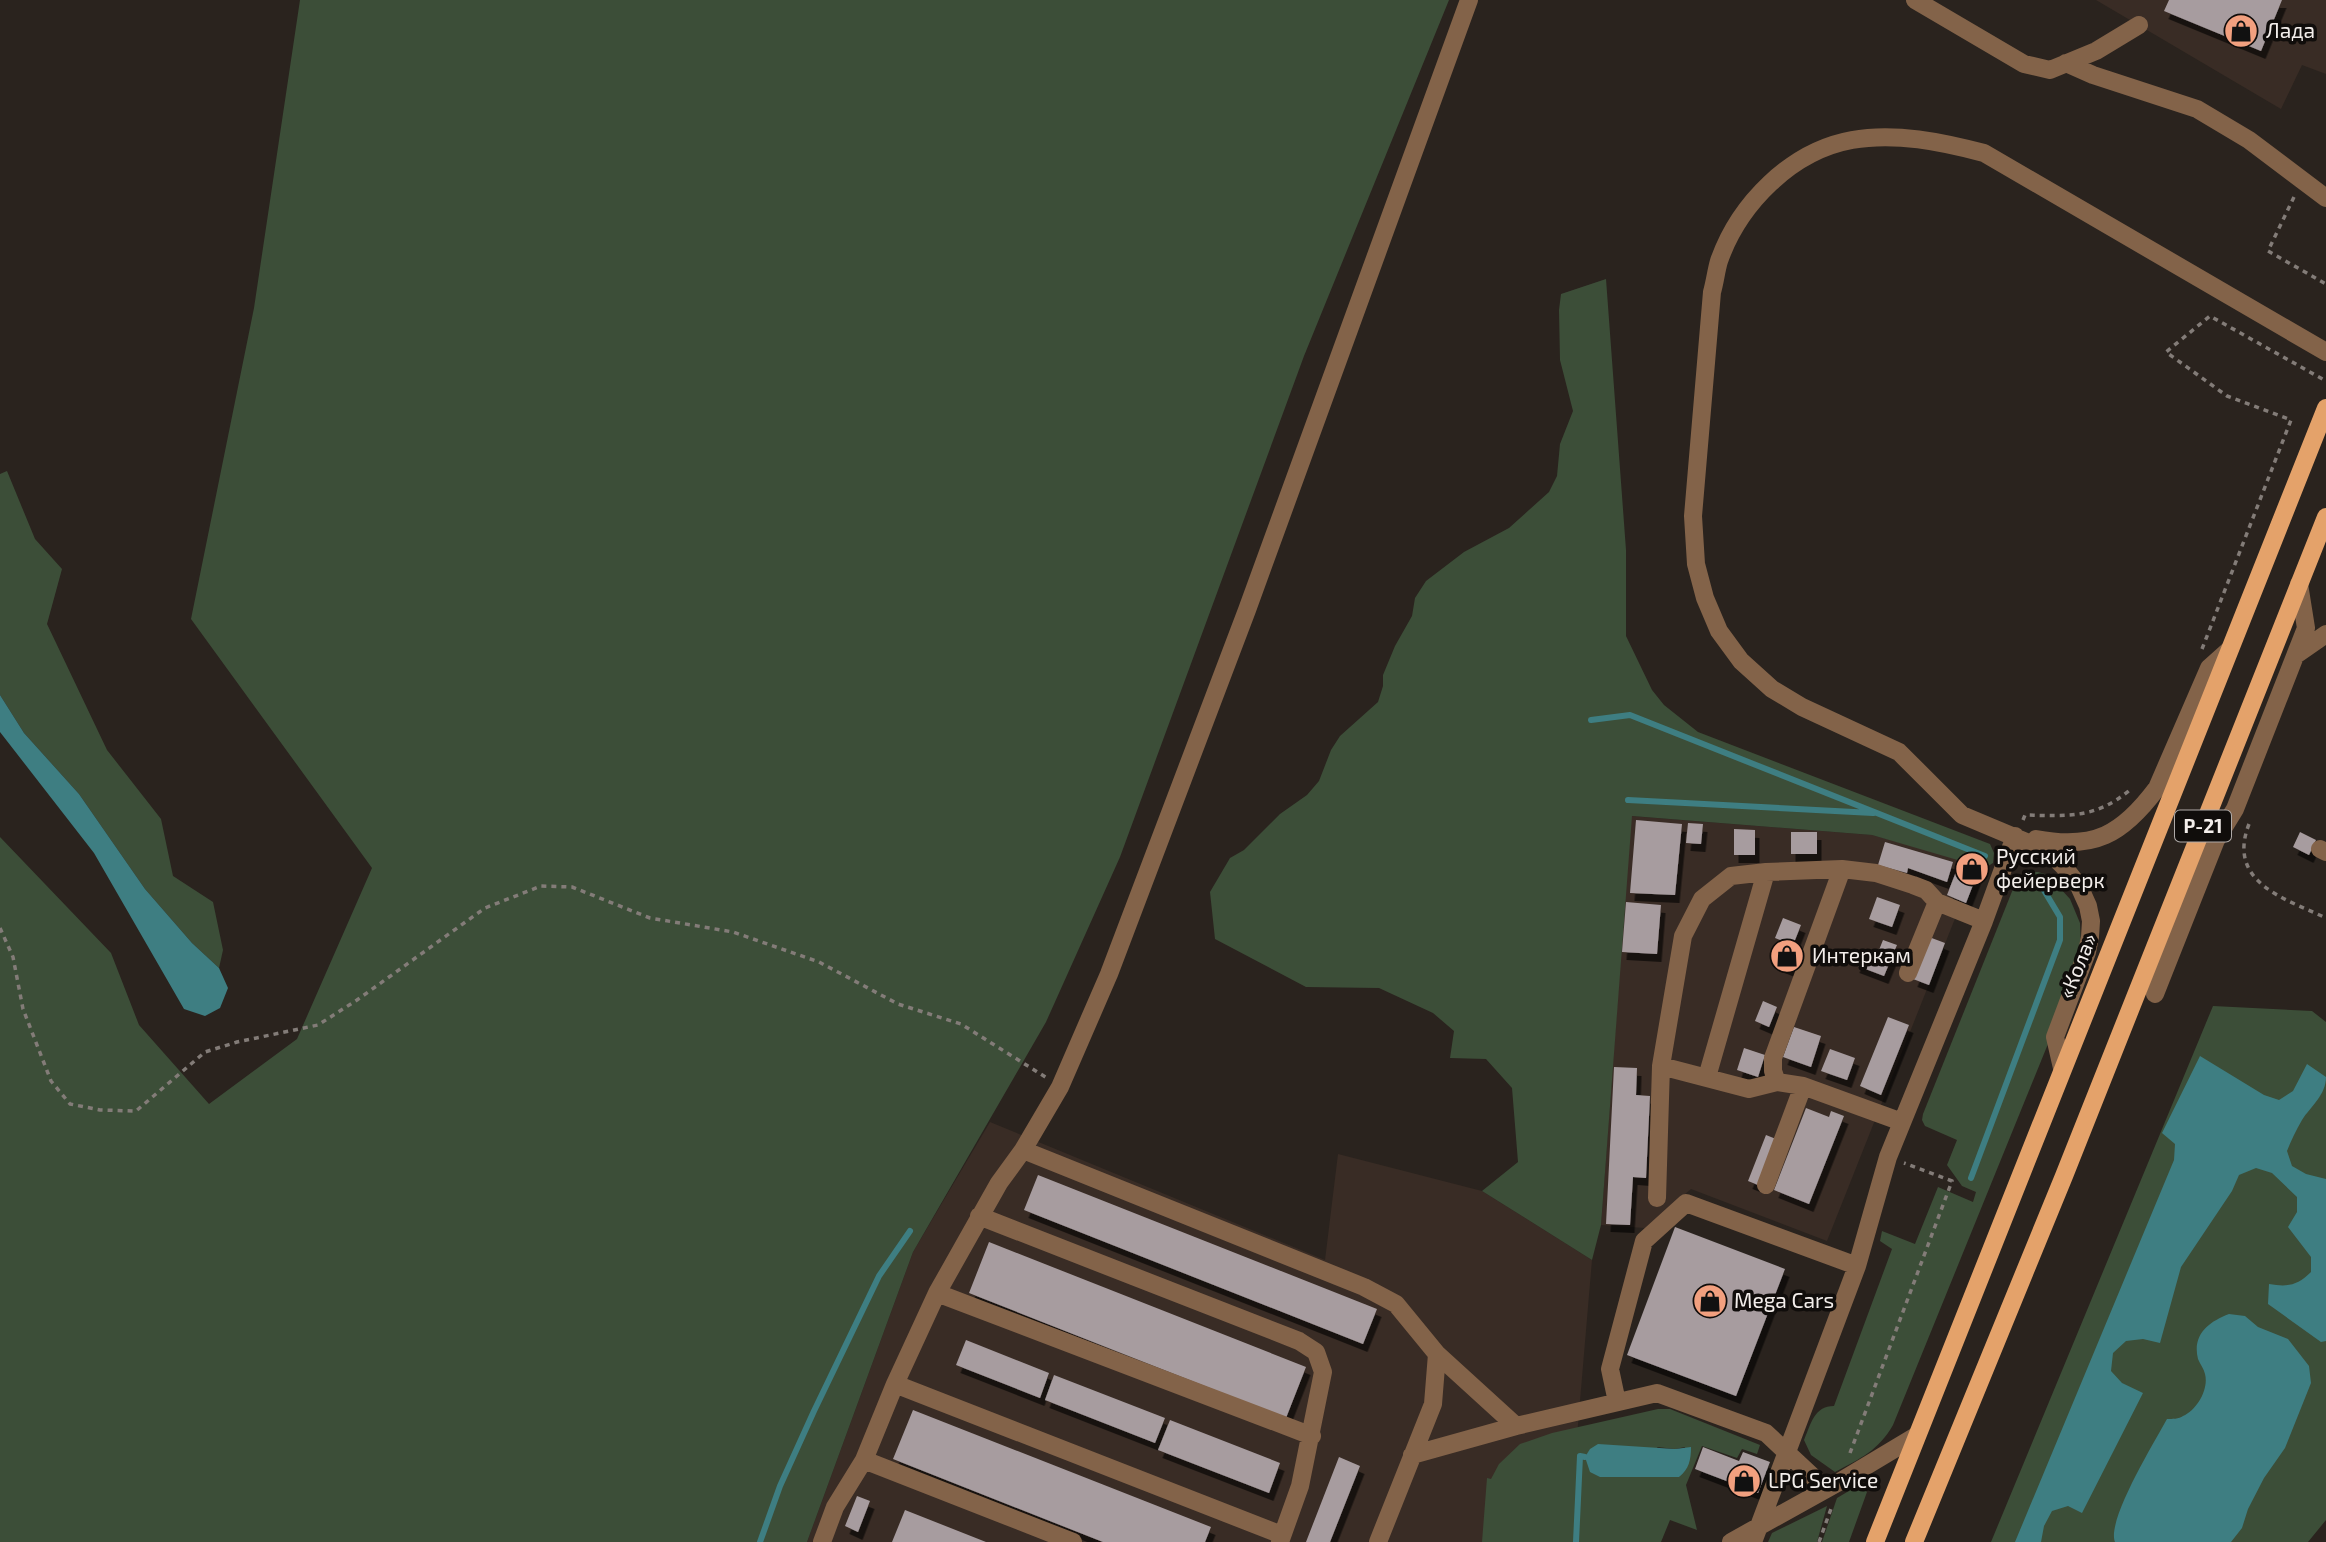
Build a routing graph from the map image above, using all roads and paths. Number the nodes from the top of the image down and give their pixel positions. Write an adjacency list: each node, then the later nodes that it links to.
1 (1469, 0): 33 (street)
2 (1915, 0): 4 (street)
3 (2139, 25): 4 (street)
4 (2066, 63): 5 (street)
5 (2326, 198)
6 (2290, 203): 7 (path)
7 (2326, 284)
8 (2326, 352): 18 (street)
9 (2326, 382): 16 (path)
10 (2326, 408): 14 (main road, «Кола» / Р-21)
11 (2326, 517): 12 (main road, Р-21)
12 (2299, 584): 15 (street); 61 (main road, Р-21)
13 (2326, 634): 15 (street)
14 (2228, 651): 18 (street); 29 (main road, «Кола» / Р-21)
15 (2295, 655): 27 (street)
16 (2198, 658)
17 (2133, 787): 18 (path)
18 (2015, 836): 24 (street); 29 (street)
19 (1842, 869): 20 (street); 22 (street); 31 (street)
20 (1766, 872): 28 (street); 30 (street)
21 (2255, 879): 23 (path)
22 (1937, 902): 24 (street); 26 (street)
23 (2326, 918)
24 (1984, 920): 34 (street)
25 (0, 928): 33 (path)
26 (1908, 973)
27 (2155, 994)
28 (1661, 1066): 30 (street); 38 (street)
29 (2062, 1068): 48 (main road, «Кола» / Р-21)
30 (1707, 1077): 31 (street)
31 (1777, 1082): 32 (street)
32 (1803, 1086): 34 (street); 37 (street)
33 (1060, 1087): 35 (street)
34 (1902, 1122): 36 (street)
35 (1023, 1150): 39 (street); 42 (street)
36 (1888, 1157): 40 (street); 46 (path)
37 (1766, 1185)
38 (1657, 1198)
39 (979, 1216): 41 (street); 47 (street)
40 (1857, 1266): 44 (street); 49 (street)
41 (937, 1293): 43 (street); 47 (street)
42 (1437, 1354): 45 (street); 50 (street)
43 (895, 1384): 51 (street); 54 (street)
44 (1616, 1402): 45 (street); 49 (street)
45 (1516, 1426): 50 (street)
46 (1858, 1431)
47 (1312, 1436): 54 (street)
48 (1916, 1436): 52 (street); 60 (main road, «Кола» / Р-21)
49 (1787, 1451): 52 (street); 53 (street)
50 (1412, 1455): 57 (street)
51 (864, 1460): 55 (street); 56 (street)
52 (1833, 1485): 53 (street); 59 (path)
53 (1756, 1535): 58 (street)
54 (1281, 1538)
55 (822, 1542)
56 (1073, 1542)
57 (1378, 1542)
58 (1731, 1542)
59 (1819, 1542)
60 (1875, 1542)
61 (1914, 1542)

